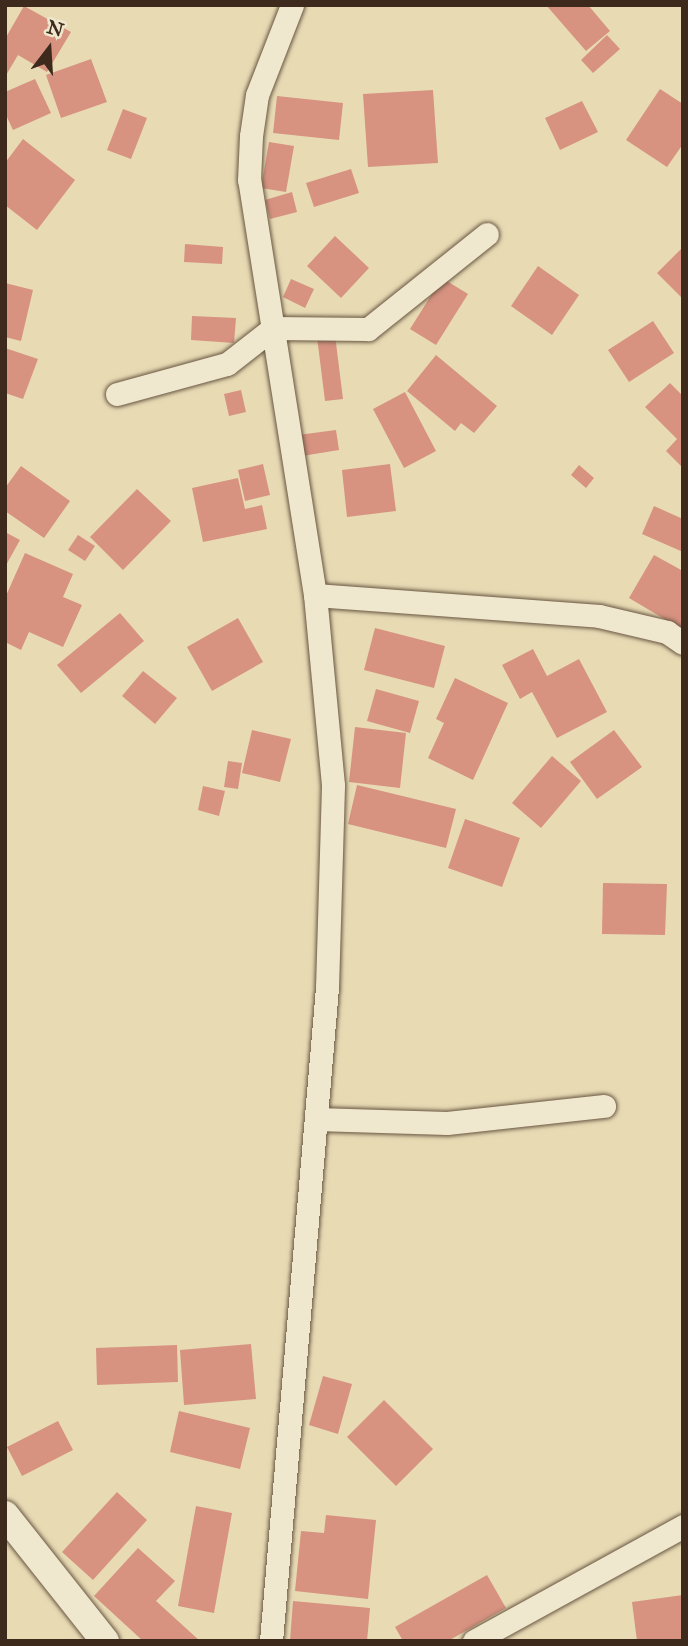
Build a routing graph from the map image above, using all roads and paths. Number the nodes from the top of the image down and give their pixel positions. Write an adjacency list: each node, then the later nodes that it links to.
1 (292, 5): 3 (street)
2 (486, 234): 3 (street)
3 (273, 328): 4 (street); 5 (street)
4 (117, 394)
5 (315, 595): 6 (street); 8 (street)
6 (683, 643)
7 (604, 1106): 8 (street)
8 (316, 1119): 12 (street)
9 (5, 1515): 11 (street)
10 (683, 1526): 13 (street)
11 (105, 1641)
12 (271, 1641)
13 (474, 1641)

